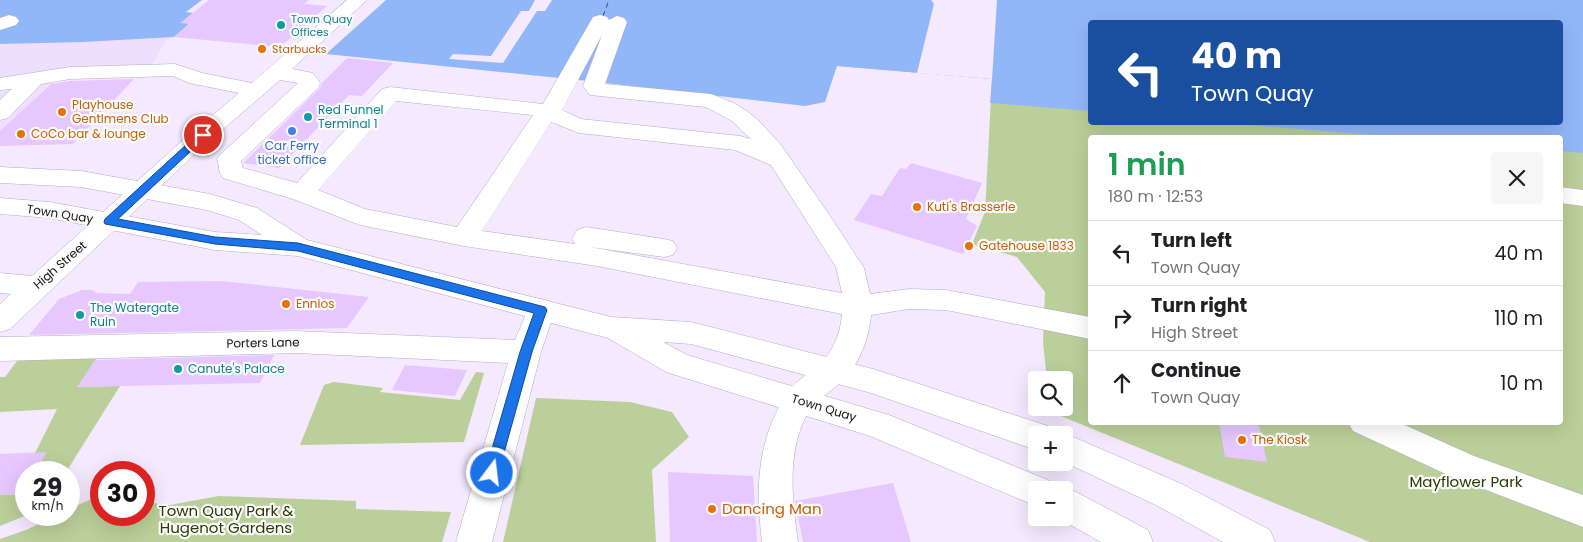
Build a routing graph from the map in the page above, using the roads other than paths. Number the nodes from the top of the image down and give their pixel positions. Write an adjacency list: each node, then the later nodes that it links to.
1 (358, 0): 2 (main road)
2 (276, 73): 5 (main road); 13 (main road)
3 (33, 80): 4 (main road); 5 (main road); 6 (main road)
4 (0, 84)
5 (256, 90): 12 (main road)
6 (0, 113)
7 (553, 114): 8 (main road); 9 (main road); 13 (main road); 18 (main road)
8 (741, 116): 9 (main road); 10 (main road)
9 (715, 140): 10 (main road)
10 (778, 159): 24 (main road)
11 (0, 175): 12 (main road, Town Quay)
12 (143, 190): 17 (main road, High Street); 19 (main road, Town Quay)
13 (302, 193): 18 (main road)
14 (1563, 195): 15 (main road)
15 (1583, 198)
16 (0, 206): 17 (main road, Town Quay)
17 (109, 222): 19 (main road, Town Quay); 23 (main road, High Street)
18 (464, 237): 21 (main road)
19 (298, 247): 26 (main road, Town Quay)
20 (664, 248): 21 (main road)
21 (578, 254): 24 (main road)
22 (0, 283): 23 (main road)
23 (35, 286): 28 (main road, High Street)
24 (857, 306): 27 (main road); 33 (main road)
25 (1088, 309): 27 (main road)
26 (541, 310): 29 (main road, Town Quay); 32 (main road)
27 (1058, 320): 30 (main road)
28 (0, 321)
29 (611, 328): 33 (main road, Town Quay); 34 (main road, Town Quay)
30 (1088, 328)
31 (0, 348): 32 (main road, Porters Lane)
32 (526, 352): 41 (main road)
33 (834, 371): 34 (main road); 36 (main road, Town Quay)
34 (799, 400): 38 (main road, Town Quay); 42 (main road)
35 (1371, 425): 40 (main road)
36 (1028, 433)
37 (1073, 451): 44 (main road)
38 (1028, 488)
39 (1073, 508): 43 (main road)
40 (1583, 510)
41 (474, 542)
42 (780, 542)
43 (1136, 542)
44 (1257, 542)

